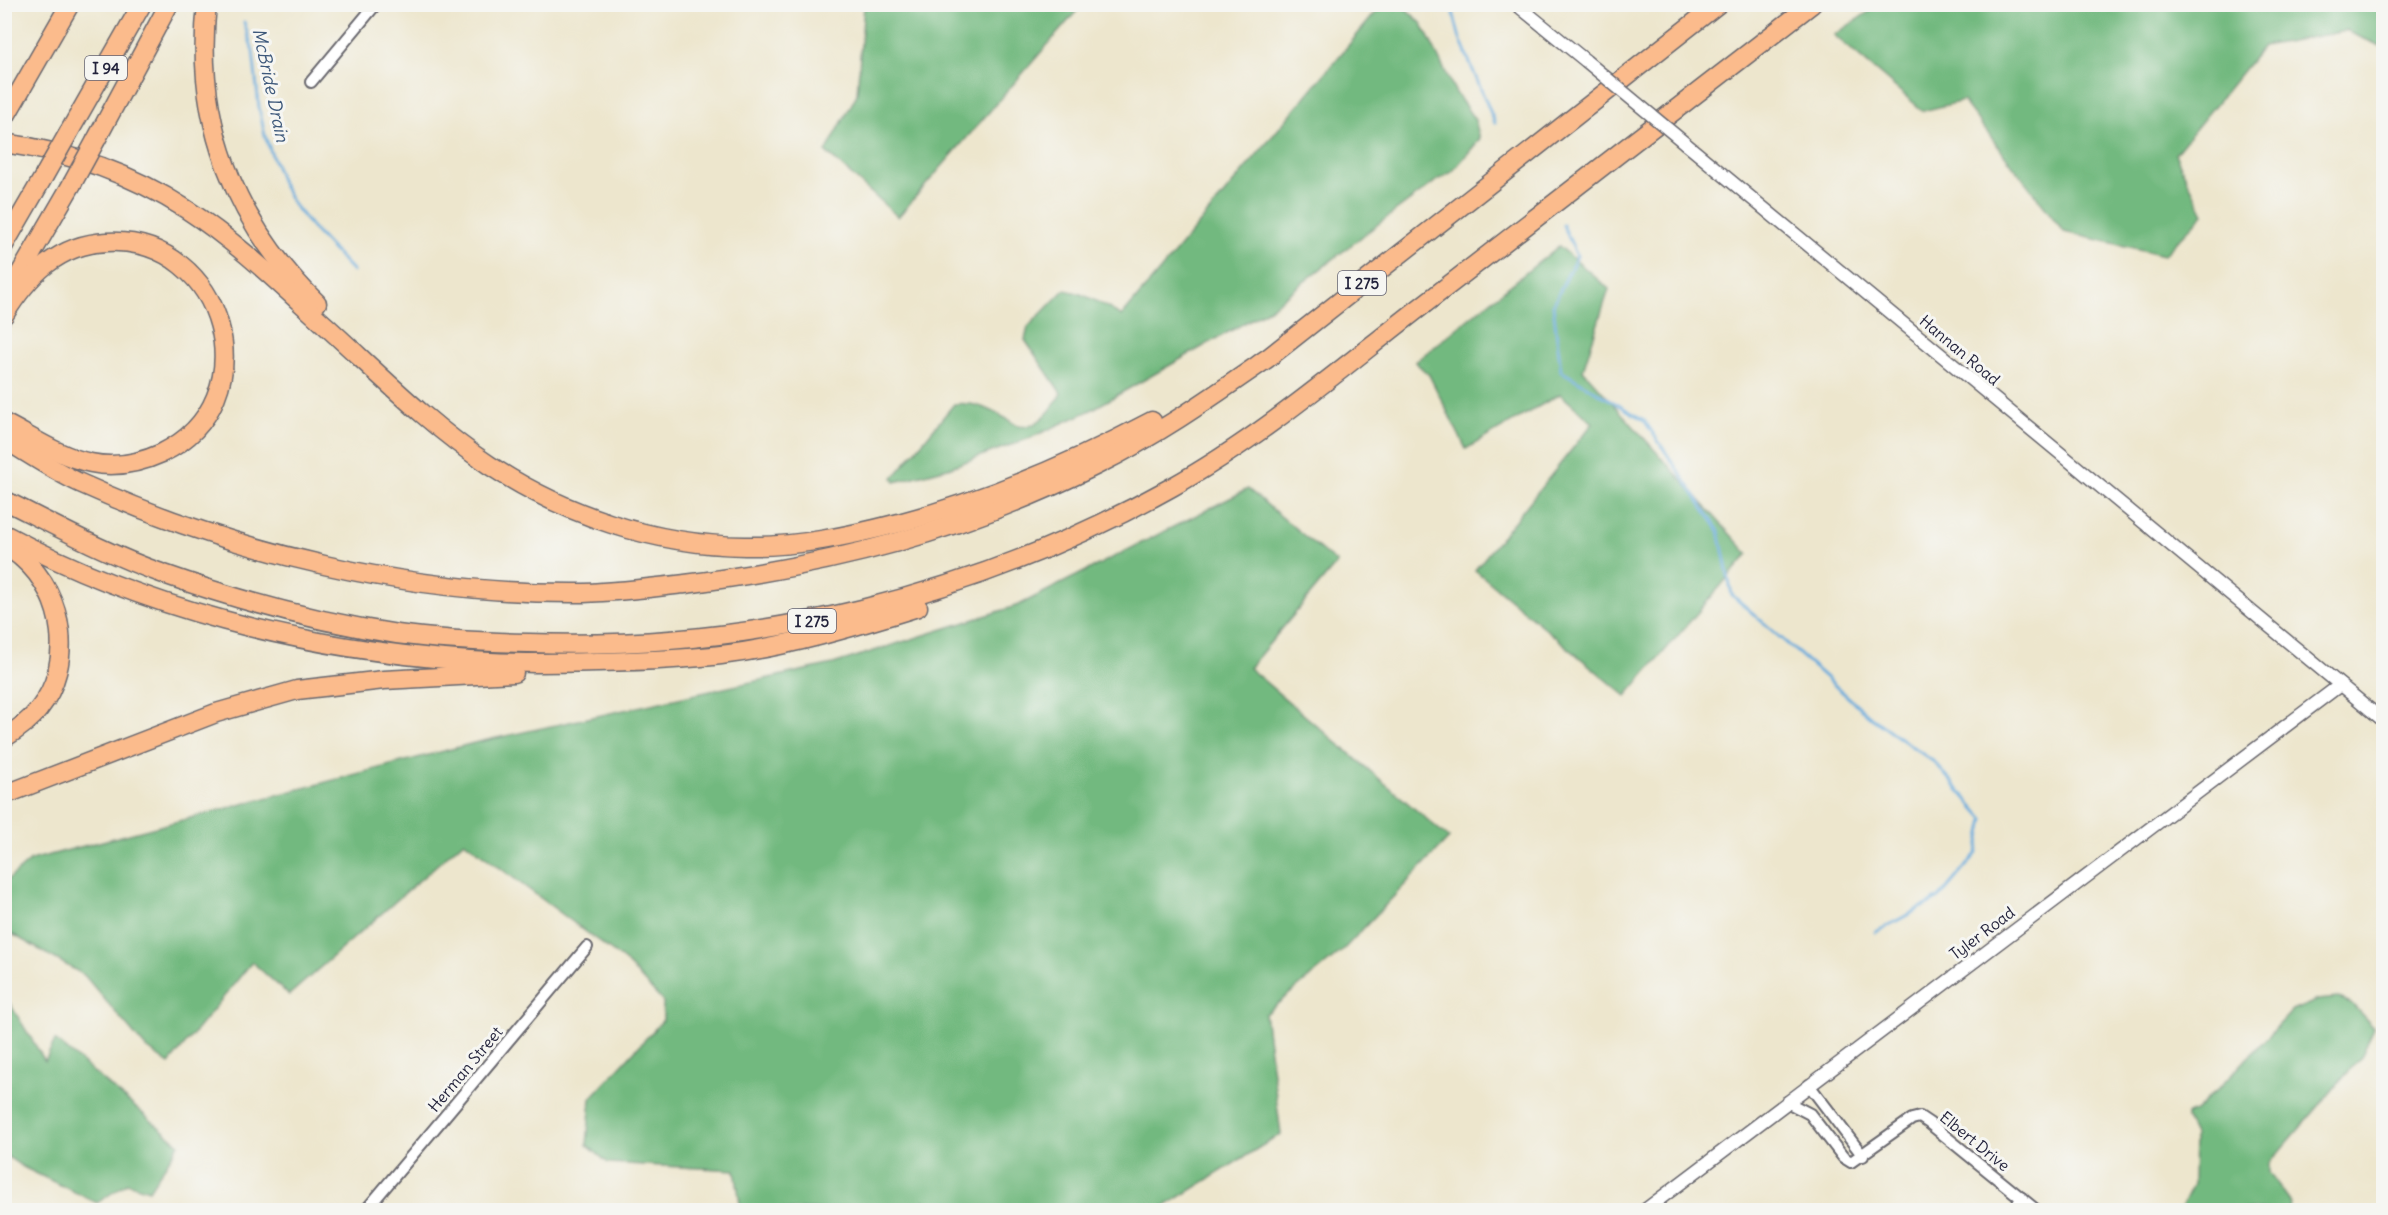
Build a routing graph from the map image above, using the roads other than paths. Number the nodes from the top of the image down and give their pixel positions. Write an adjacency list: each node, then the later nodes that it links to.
1 (70, 4): 10 (highway)
2 (142, 4): 12 (highway, I 94, bridge)
3 (169, 4): 13 (highway, bridge)
4 (207, 4): 18 (highway)
5 (376, 4): 9 (street)
6 (1516, 4): 24 (street, Hannan Road, bridge)
7 (1718, 4): 15 (highway, I 275)
8 (1812, 4): 22 (highway, I 275)
9 (311, 82)
10 (5, 118)
11 (4, 143): 18 (highway)
12 (4, 245)
13 (4, 302)
14 (4, 315): 16 (highway)
15 (1222, 390): 17 (highway, I 275); 18 (highway)
16 (4, 423)
17 (4, 439)
18 (464, 447)
19 (4, 500): 22 (highway, I 275)
20 (4, 534): 23 (highway)
21 (4, 546): 26 (highway)
22 (1034, 554): 23 (highway)
23 (652, 661): 27 (highway)
24 (2340, 685): 25 (street, Hannan Road); 29 (street, Tyler Road)
25 (2384, 721)
26 (4, 738)
27 (4, 795)
28 (587, 947): 33 (street, Herman Street)
29 (1809, 1085): 30 (street, Tyler Road); 31 (street)
30 (1787, 1102): 31 (street); 34 (street, Tyler Road)
31 (1859, 1158): 32 (street, Elbert Drive)
32 (2022, 1198): 35 (street); 36 (street, Elbert Drive)
33 (366, 1210)
34 (1645, 1210)
35 (2013, 1210)
36 (2037, 1210)

